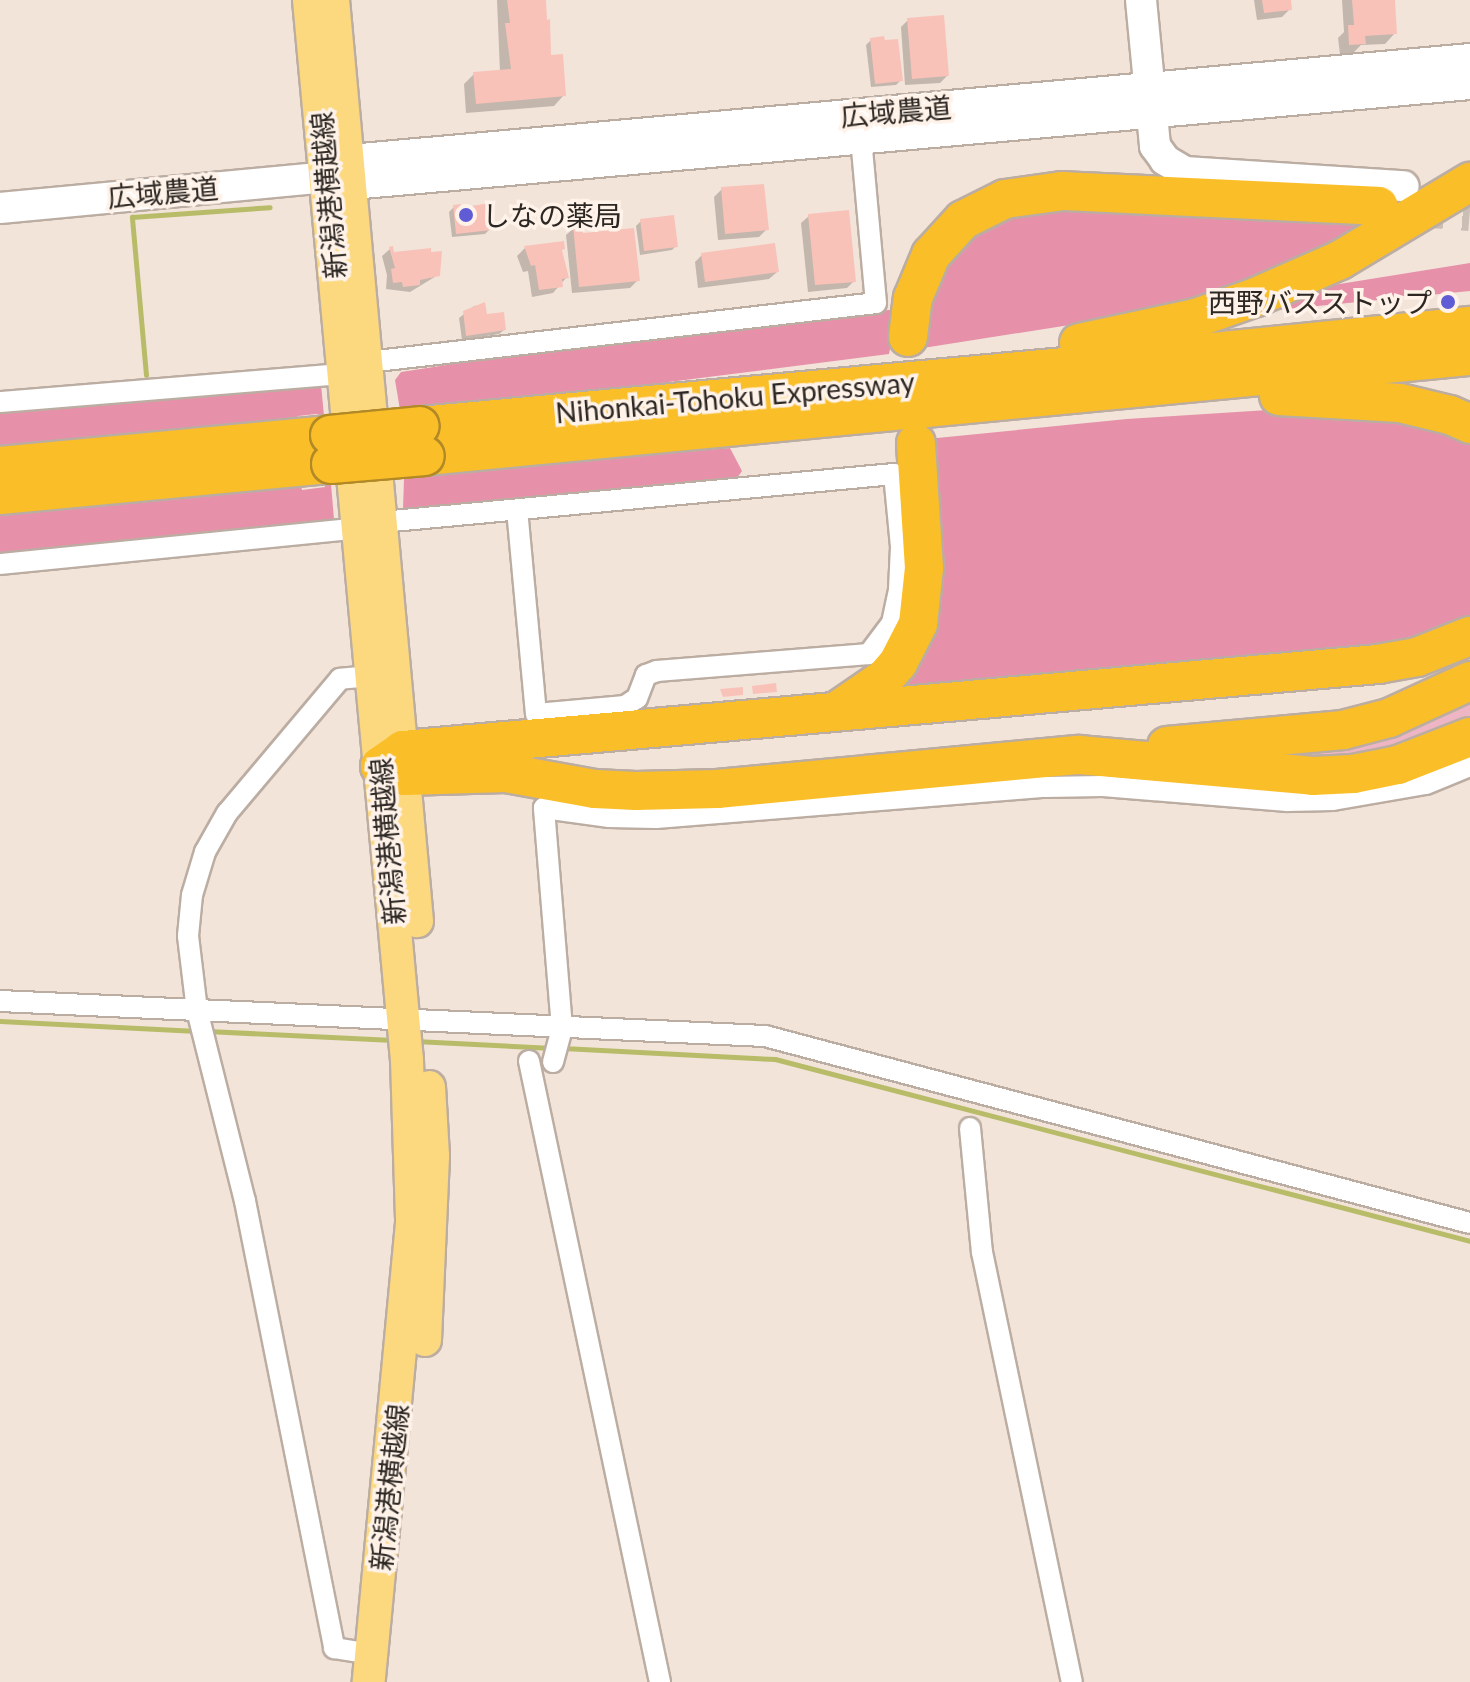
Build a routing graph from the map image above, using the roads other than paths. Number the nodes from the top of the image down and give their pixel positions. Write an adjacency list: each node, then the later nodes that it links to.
1 (309, 0): 8 (main road, 新潟港横越線)
2 (333, 0): 8 (main road, 新潟港横越線)
3 (1141, 0): 6 (street)
4 (1470, 59): 6 (street, 広域農道)
5 (1470, 84): 6 (street, 広域農道)
6 (1150, 101): 7 (street, 広域農道); 10 (street)
7 (860, 127): 8 (street, 広域農道); 15 (street)
8 (343, 173): 11 (street, 広域農道); 15 (main road, 新潟港横越線)
9 (1470, 182): 17 (highway)
10 (1392, 196): 13 (highway)
11 (0, 208)
12 (1470, 326): 17 (highway, Nihonkai-Tohoku Expressway)
13 (908, 337)
14 (1470, 356): 17 (highway, Nihonkai-Tohoku Expressway)
15 (356, 368): 16 (street); 24 (main road, 新潟港横越線)
16 (0, 402)
17 (745, 411): 18 (highway); 20 (highway, Nihonkai-Tohoku Expressway, bridge)
18 (1470, 424)
19 (916, 443): 29 (highway)
20 (331, 450): 21 (highway, Nihonkai-Tohoku Expressway); 22 (highway, Nihonkai-Tohoku Expressway)
21 (0, 466)
22 (0, 495)
23 (517, 510): 23 (street); 24 (street)
24 (370, 525): 25 (street); 27 (main road, 新潟港横越線); 32 (main road, 新潟港横越線)
25 (0, 564)
26 (1470, 636): 29 (highway)
27 (372, 676): 32 (main road, 新潟港横越線); 35 (street)
28 (1470, 681): 31 (highway)
29 (835, 712): 32 (highway)
30 (1470, 737): 31 (highway)
31 (1079, 755): 32 (highway)
32 (396, 764): 36 (main road, 新潟港横越線)
33 (1470, 766): 37 (street)
34 (0, 1001): 35 (street)
35 (197, 1010): 36 (street); 42 (street)
36 (415, 1021): 37 (street); 42 (main road, 新潟港横越線); 43 (main road, 新潟港横越線)
37 (562, 1028): 39 (street); 41 (street)
38 (529, 1061): 44 (street)
39 (553, 1062)
40 (970, 1128): 45 (street)
41 (1470, 1223)
42 (371, 1668)
43 (391, 1682)
44 (660, 1682)
45 (1072, 1682)

